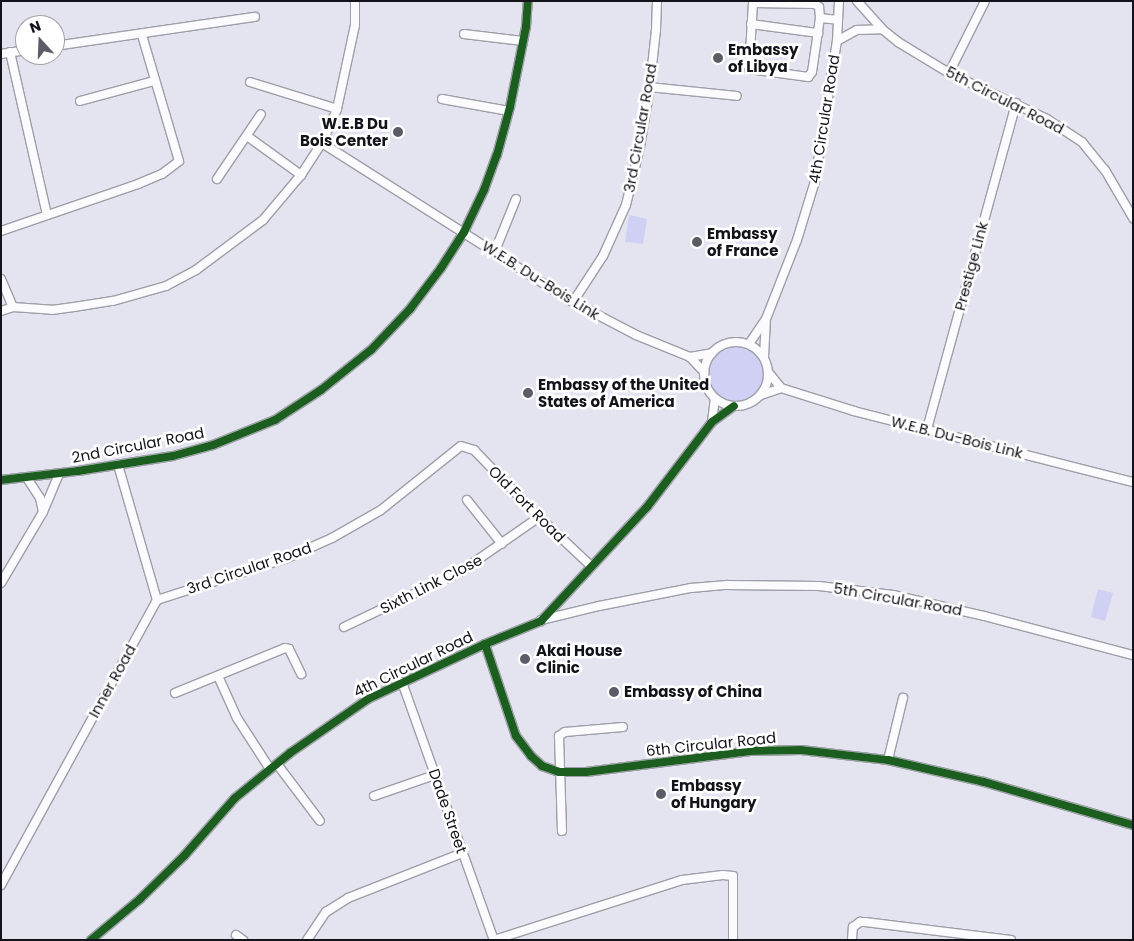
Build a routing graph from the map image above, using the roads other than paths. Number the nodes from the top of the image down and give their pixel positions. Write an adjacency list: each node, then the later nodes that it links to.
1 (355, 1): 29 (street)
2 (528, 1): 15 (street, 2nd Circular Road)
3 (657, 1): 24 (street, 3rd Circular Road)
4 (839, 1): 9 (street, 4th Circular Road)
5 (857, 1): 11 (street, 5th Circular Road)
6 (985, 1): 21 (street)
7 (255, 17): 14 (street)
8 (820, 18): 9 (street); 10 (street); 12 (street)
9 (838, 20): 16 (street, 4th Circular Road)
10 (751, 24): 12 (street); 12 (street)
11 (882, 29): 16 (street); 21 (street, 5th Circular Road)
12 (818, 33)
13 (464, 34): 15 (street)
14 (142, 35): 17 (street); 22 (street)
15 (523, 41): 30 (street, 2nd Circular Road)
16 (837, 41): 46 (street, 4th Circular Road)
17 (65, 45)
18 (15, 51): 19 (street)
19 (10, 52): 20 (street); 37 (street)
20 (1, 54)
21 (949, 73): 28 (street, 5th Circular Road)
22 (154, 81): 27 (street); 37 (street)
23 (250, 82): 29 (street)
24 (650, 87): 25 (street); 43 (street, 3rd Circular Road)
25 (737, 96)
26 (442, 99): 30 (street)
27 (80, 101)
28 (1016, 103): 38 (street, 5th Circular Road); 58 (street, Prestige Link)
29 (337, 110): 33 (street)
30 (509, 111): 40 (street, 2nd Circular Road)
31 (261, 114): 32 (street)
32 (247, 136): 34 (street); 35 (street)
33 (322, 143): 34 (street); 40 (street, W.E.B. Du-Bois Link)
34 (301, 175): 44 (street)
35 (217, 179)
36 (516, 199): 41 (street)
37 (47, 215): 39 (street)
38 (1133, 218)
39 (1, 231)
40 (464, 232): 41 (street, W.E.B. Du-Bois Link); 60 (street, 2nd Circular Road)
41 (495, 251): 43 (street, W.E.B. Du-Bois Link)
42 (1, 279): 44 (street)
43 (573, 302): 49 (street, W.E.B. Du-Bois Link)
44 (7, 309): 45 (street)
45 (1, 318)
46 (766, 319): 47 (street, 4th Circular Road); 50 (street, 4th Circular Road)
47 (749, 344): 48 (street); 50 (street)
48 (712, 354): 49 (street, W.E.B. Du-Bois Link); 51 (street)
49 (690, 357): 51 (street, W.E.B. Du-Bois Link)
50 (764, 357): 52 (street)
51 (704, 372): 55 (street)
52 (769, 373): 53 (street); 54 (street)
53 (782, 388): 54 (street); 58 (street, W.E.B. Du-Bois Link)
54 (761, 395): 56 (street)
55 (715, 399): 56 (street); 57 (street, 4th Circular Road)
56 (734, 406): 57 (street, 4th Circular Road)
57 (712, 422): 71 (street, 4th Circular Road)
58 (927, 429): 65 (street, W.E.B. Du-Bois Link)
59 (461, 446): 69 (street, Old Fort Road); 73 (street, 3rd Circular Road)
60 (118, 465): 61 (street, 2nd Circular Road); 73 (street)
61 (59, 474): 63 (street, 2nd Circular Road); 68 (street)
62 (1133, 475): 65 (street)
63 (27, 478): 64 (street, 2nd Circular Road); 68 (street)
64 (1, 480)
65 (1124, 480): 66 (street, W.E.B. Du-Bois Link)
66 (1133, 482)
67 (467, 500): 70 (street)
68 (43, 512): 72 (street)
69 (539, 517): 70 (street, Sixth Link Close); 71 (street, Old Fort Road)
70 (502, 544): 75 (street, Sixth Link Close)
71 (591, 566): 74 (street, 4th Circular Road)
72 (2, 580)
73 (157, 600): 93 (street, Inner Road)
74 (541, 620): 76 (street, 4th Circular Road); 77 (street, 5th Circular Road)
75 (344, 627)
76 (485, 644): 80 (street, 4th Circular Road); 86 (street, 6th Circular Road)
77 (1133, 655)
78 (300, 674): 79 (street)
79 (218, 676): 81 (street); 85 (street)
80 (402, 682): 85 (street, 4th Circular Road); 87 (street, Dade Street)
81 (176, 693)
82 (903, 698): 84 (street)
83 (623, 727): 86 (street)
84 (888, 760): 86 (street, 6th Circular Road); 90 (street, 6th Circular Road)
85 (273, 766): 89 (street); 95 (street, 4th Circular Road)
86 (559, 772): 91 (street)
87 (435, 775): 88 (street); 92 (street, Dade Street)
88 (374, 796)
89 (320, 821)
90 (1133, 825)
91 (562, 832)
92 (462, 853): 94 (street, Dade Street); 96 (street)
93 (1, 885)
94 (493, 939): 97 (street); 98 (street)
95 (91, 940)
96 (307, 940)
97 (483, 940)
98 (733, 940)
99 (852, 940): 100 (street)
100 (1011, 940)

